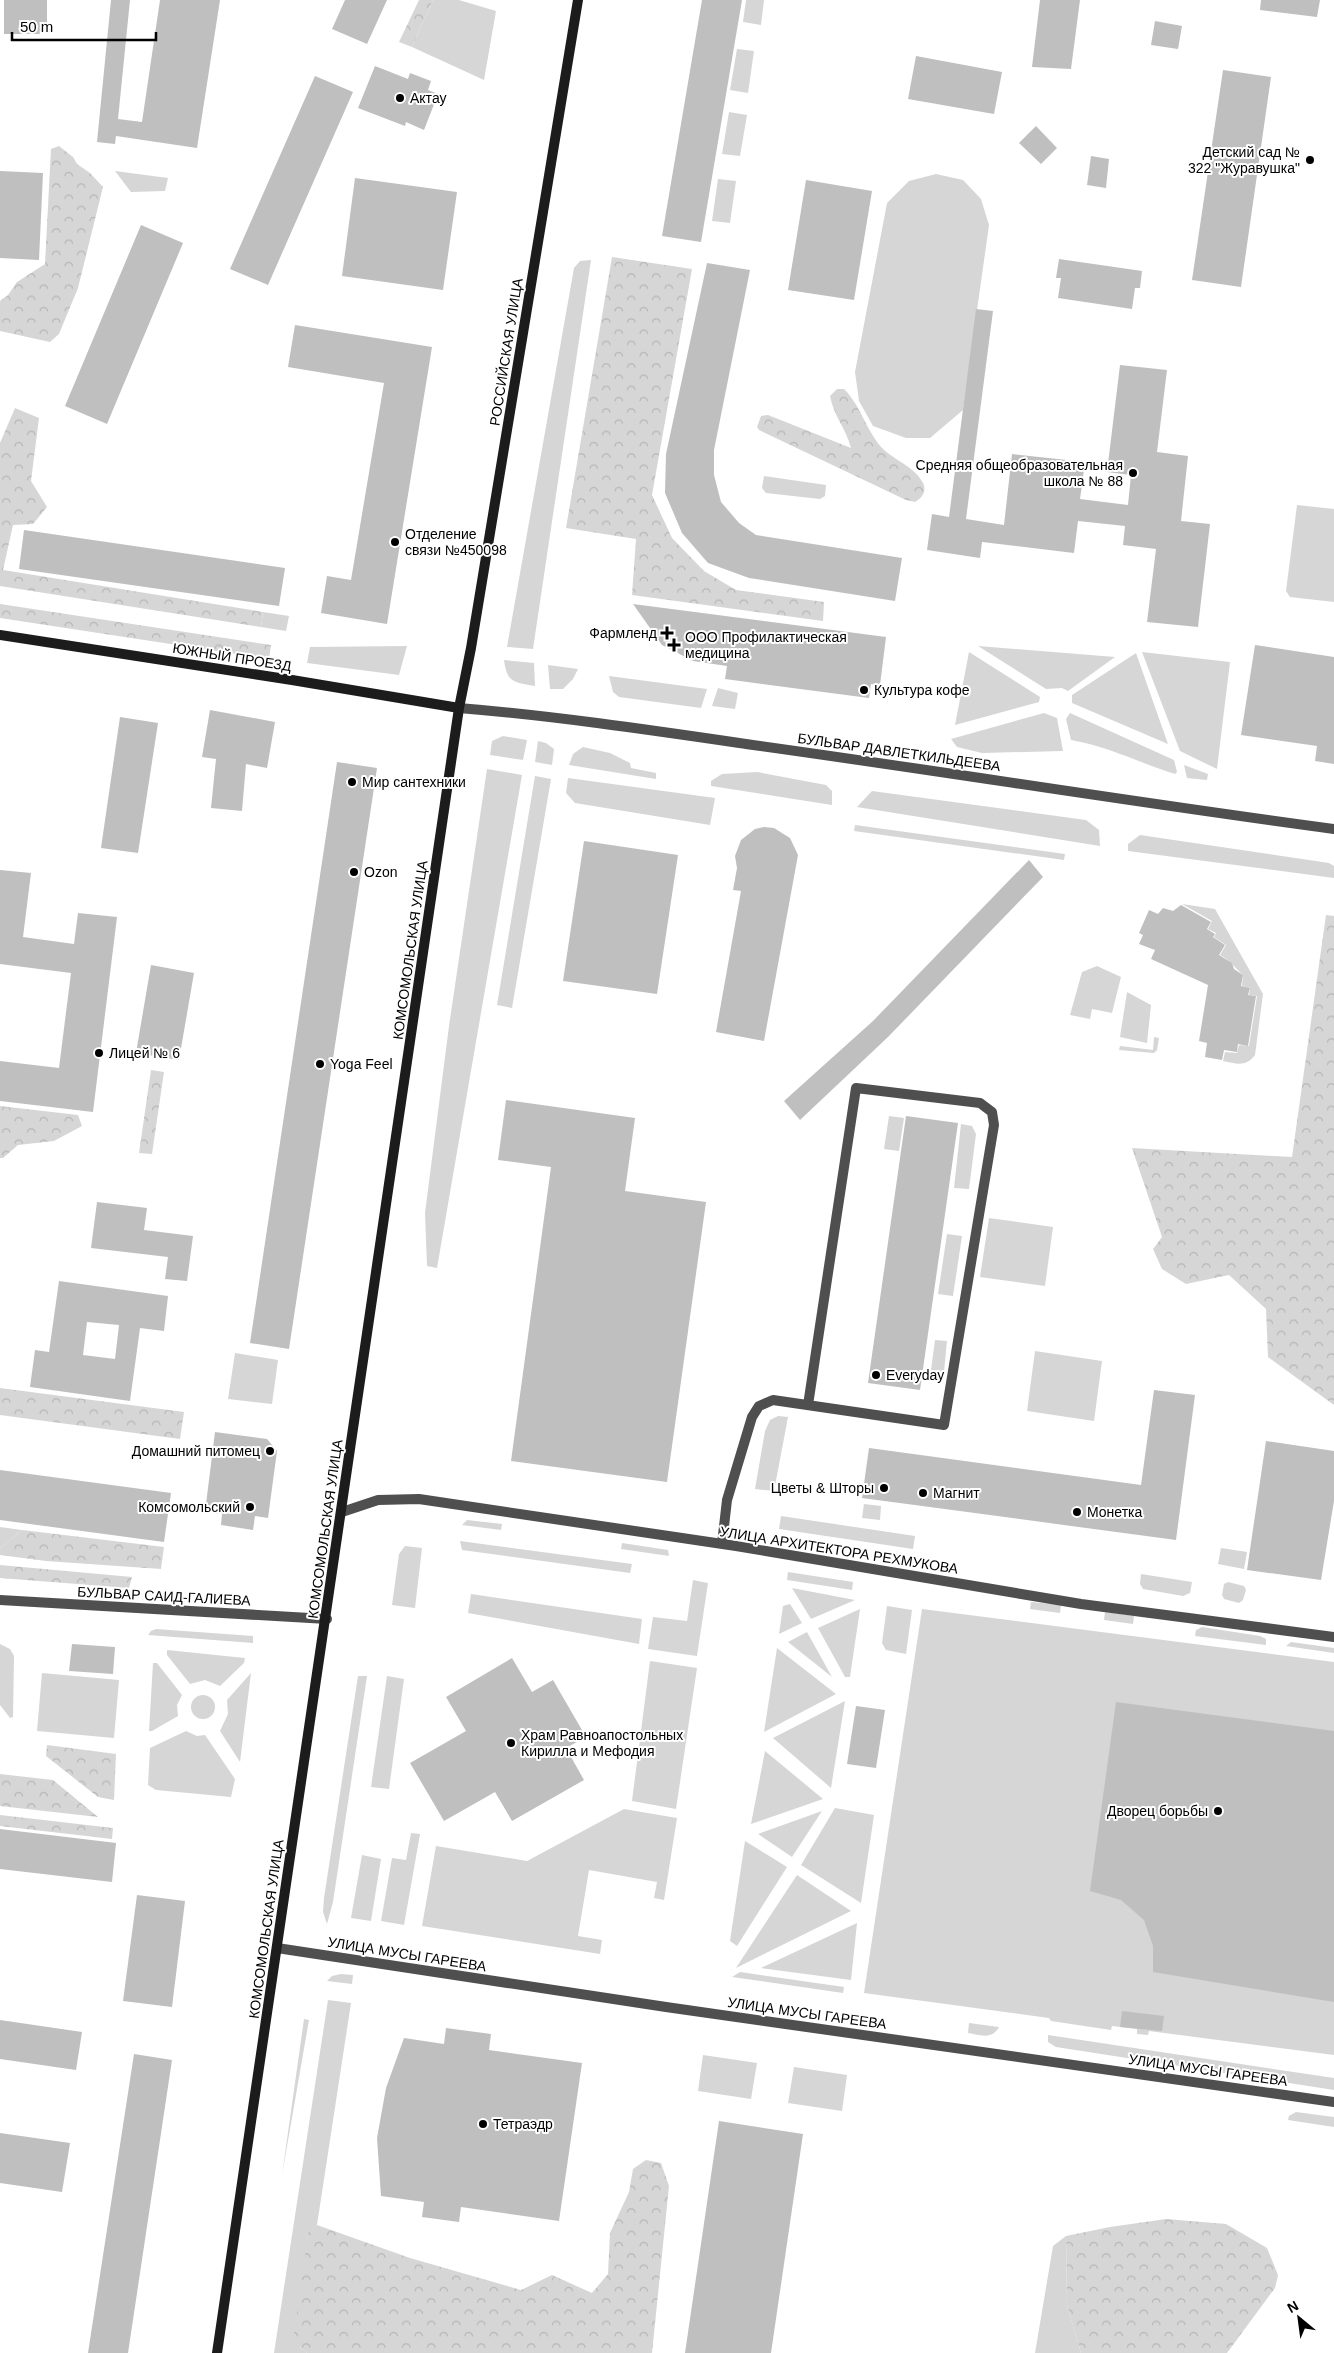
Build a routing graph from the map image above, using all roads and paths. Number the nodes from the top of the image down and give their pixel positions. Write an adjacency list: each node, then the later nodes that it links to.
1 (578, 0): 3 (main road, РОССИЙСКАЯ УЛИЦА)
2 (0, 635): 3 (main road, ЮЖНЫЙ ПРОЕЗД)
3 (459, 708): 4 (street, БУЛЬВАР ДАВЛЕТКИЛЬДЕЕВА); 6 (main road, КОМСОМОЛЬСКАЯ УЛИЦА)
4 (1334, 830)
5 (808, 1404): 5 (street); 7 (street)
6 (342, 1512): 7 (street, УЛИЦА АРХИТЕКТОРА РЕХМУКОВА); 9 (main road, КОМСОМОЛЬСКАЯ УЛИЦА)
7 (722, 1544): 10 (street, УЛИЦА АРХИТЕКТОРА РЕХМУКОВА)
8 (0, 1600): 9 (street, БУЛЬВАР САИД-ГАЛИЕВА)
9 (327, 1619): 11 (main road, КОМСОМОЛЬСКАЯ УЛИЦА)
10 (1334, 1637)
11 (277, 1948): 12 (street, УЛИЦА МУСЫ ГАРЕЕВА); 13 (main road, КОМСОМОЛЬСКАЯ УЛИЦА)
12 (1334, 2102)
13 (217, 2353)

